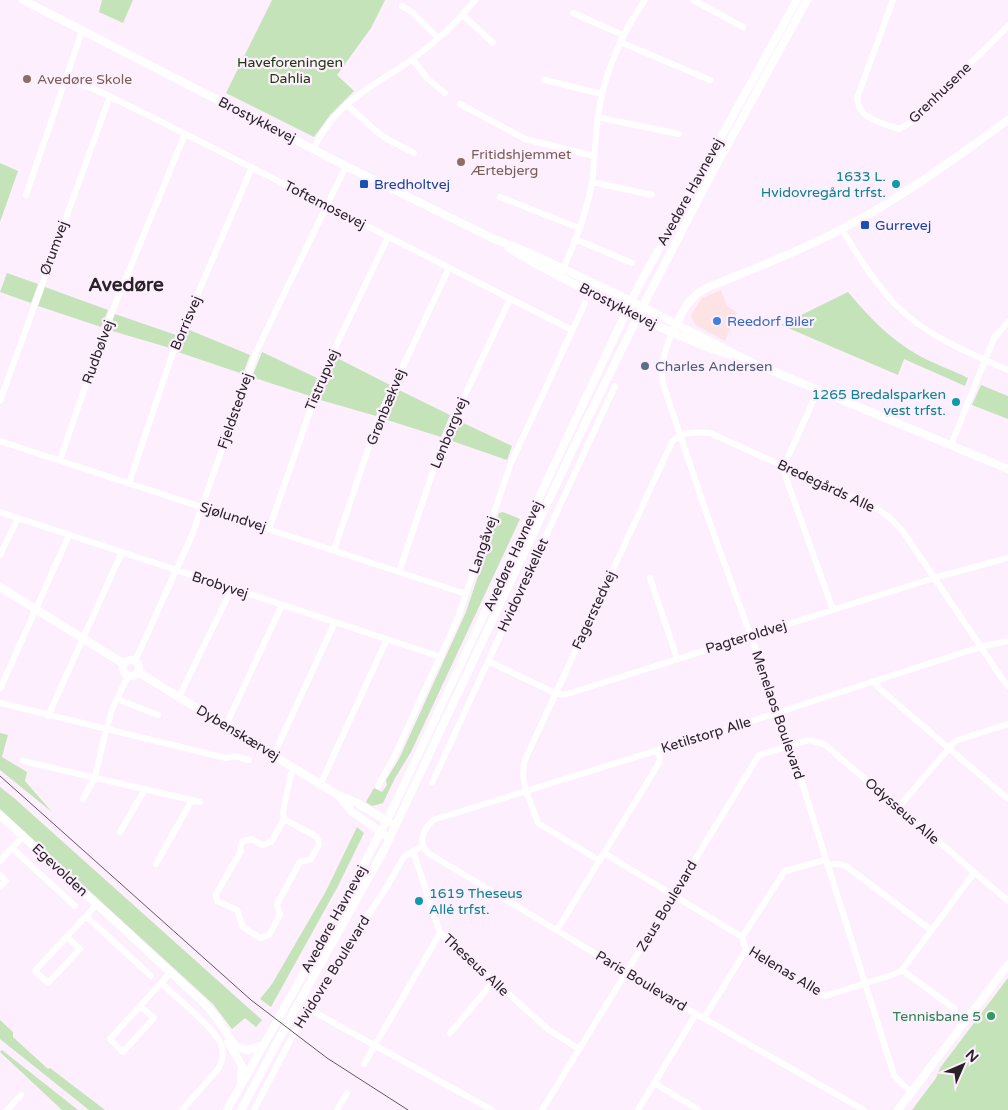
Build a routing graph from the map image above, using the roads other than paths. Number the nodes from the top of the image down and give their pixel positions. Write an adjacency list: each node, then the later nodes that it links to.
1 (23, 0): 13 (street, Brostykkevej)
2 (475, 0): 10 (street)
3 (645, 0): 15 (street)
4 (693, 0): 12 (street)
5 (796, 0): 50 (street, Avedøre Havnevej)
6 (807, 0): 52 (street, Avedøre Havnevej)
7 (894, 0): 11 (street, Grenhusene)
8 (402, 6): 14 (street)
9 (573, 13): 15 (street)
10 (463, 15): 14 (street); 16 (street)
11 (1008, 26)
12 (742, 27)
13 (82, 31): 30 (street, Brostykkevej); 36 (street)
14 (438, 38): 17 (street)
15 (622, 39): 19 (street); 22 (street)
16 (493, 43)
17 (412, 59): 21 (street); 24 (street)
18 (544, 80): 22 (street)
19 (710, 80)
20 (76, 83): 23 (street, Toftemosevej)
21 (445, 93)
22 (602, 94): 26 (street)
23 (110, 96): 28 (street, Toftemosevej); 64 (street, Ørumvej)
24 (346, 104): 30 (street); 31 (street)
25 (460, 104): 32 (street)
26 (598, 117): 29 (street); 32 (street)
27 (1008, 120): 41 (street)
28 (185, 134): 34 (street, Toftemosevej); 68 (street, Rudbølvej)
29 (679, 134)
30 (313, 148): 33 (street, Brostykkevej)
31 (414, 154)
32 (594, 156): 35 (street)
33 (346, 166): 39 (street, Fjeldstedvej); 43 (street, Brostykkevej)
34 (252, 168): 39 (street, Toftemosevej); 71 (street, Borrisvej)
35 (592, 182): 37 (street); 40 (street)
36 (26, 195)
37 (652, 195)
38 (500, 197): 40 (street)
39 (326, 206): 42 (street, Toftemosevej); 72 (street, Fjeldstedvej)
40 (579, 228): 44 (street)
41 (842, 230): 56 (street); 59 (street)
42 (388, 238): 46 (street, Toftemosevej); 75 (street, Tistrupvej)
43 (492, 238): 47 (street, Brostykkevej); 48 (street, Brostykkevej)
44 (575, 239): 45 (street); 47 (street)
45 (632, 263)
46 (449, 268): 49 (street, Toftemosevej); 77 (street, Grønbækvej)
47 (563, 268): 48 (street); 50 (street, Brostykkevej)
48 (559, 276): 53 (street, Brostykkevej)
49 (510, 299): 57 (street, Toftemosevej); 82 (street, Lønborgvej)
50 (632, 302): 52 (street, Brostykkevej); 53 (street, Avedøre Havnevej)
51 (586, 303): 57 (street, Langåvej)
52 (642, 307): 54 (street, Avedøre Havnevej); 56 (street, Brostykkevej)
53 (627, 311): 54 (street, Brostykkevej); 138 (street, Avedøre Havnevej)
54 (638, 317): 58 (street, Brostykkevej); 139 (street, Avedøre Havnevej)
55 (1008, 322): 59 (street)
56 (677, 325): 58 (street); 60 (street, Brostykkevej)
57 (572, 330): 87 (street, Langåvej)
58 (672, 333): 60 (street, Brostykkevej); 65 (street, Menelaos Boulevard)
59 (984, 359): 61 (street); 67 (street)
60 (749, 361): 63 (street, Brostykkevej)
61 (1008, 370)
62 (615, 386): 100 (street, Hvidovreskellet)
63 (818, 390): 67 (street, Brostykkevej); 69 (street)
64 (0, 401)
65 (680, 435): 69 (street, Bredegårds Alle); 92 (street, Menelaos Boulevard); 107 (street, Fagerstedvej)
66 (0, 440): 68 (street, Sjølundvej)
67 (951, 446): 70 (street, Brostykkevej)
68 (60, 460): 71 (street, Sjølundvej)
69 (784, 466): 84 (street, Bredegårds Alle); 90 (street)
70 (1008, 469)
71 (129, 483): 72 (street, Sjølundvej)
72 (202, 507): 75 (street, Sjølundvej); 81 (street, Fjeldstedvej)
73 (0, 512): 74 (street, Brobyvej)
74 (18, 518): 76 (street, Brobyvej); 79 (street)
75 (268, 528): 77 (street, Sjølundvej)
76 (70, 535): 78 (street, Brobyvej); 89 (street)
77 (334, 550): 82 (street, Sjølundvej)
78 (122, 552): 81 (street, Brobyvej); 93 (street)
79 (0, 555)
80 (1008, 558): 84 (street, Pagteroldvej)
81 (176, 570): 86 (street, Brobyvej); 99 (street, Fjeldstedvej)
82 (399, 572): 87 (street, Sjølundvej)
83 (650, 578): 98 (street)
84 (934, 578): 90 (street, Pagteroldvej); 96 (street, Bredegårds Alle)
85 (0, 587): 89 (street)
86 (232, 588): 88 (street, Brobyvej); 108 (street)
87 (466, 594): 97 (street, Langåvej)
88 (282, 605): 91 (street, Brobyvej); 115 (street)
89 (35, 609): 93 (street); 106 (street)
90 (833, 610): 92 (street, Pagteroldvej)
91 (335, 622): 94 (street, Brobyvej); 120 (street)
92 (750, 635): 98 (street, Pagteroldvej); 111 (street, Menelaos Boulevard)
93 (83, 638): 101 (street); 113 (street)
94 (387, 640): 97 (street, Brobyvej); 125 (street)
95 (1008, 641): 96 (street, Ketilstorp Alle)
96 (980, 647): 104 (street, Ketilstorp Alle); 105 (street, Bredegårds Alle)
97 (441, 657): 127 (street, Langåvej)
98 (677, 658): 107 (street, Pagteroldvej)
99 (135, 661): 101 (street); 102 (street)
100 (488, 661): 107 (street); 126 (street, Hvidovreskellet)
101 (124, 664): 103 (street)
102 (138, 672): 103 (street); 108 (street, Dybenskærvej)
103 (128, 676): 109 (street)
104 (875, 682): 111 (street, Ketilstorp Alle); 118 (street)
105 (1008, 687)
106 (0, 688)
107 (556, 693): 129 (street, Fagerstedvej)
108 (179, 696): 115 (street, Dybenskærvej)
109 (117, 698): 112 (street); 116 (street)
110 (0, 703): 113 (street)
111 (778, 712): 117 (street, Menelaos Boulevard); 119 (street, Ketilstorp Alle)
112 (158, 715)
113 (48, 716): 116 (street)
114 (1008, 724): 118 (street)
115 (226, 725): 120 (street, Dybenskærvej)
116 (106, 730): 121 (street); 124 (street)
117 (790, 745): 135 (street, Odysseus Alle); 150 (street, Menelaos Boulevard); 155 (street, Zeus Boulevard)
118 (949, 748): 132 (street); 135 (street)
119 (657, 750): 129 (street, Ketilstorp Alle); 147 (street)
120 (274, 754): 123 (street, Dybenskærvej)
121 (250, 760)
122 (23, 761): 124 (street)
123 (296, 768): 125 (street, Dybenskærvej); 137 (street)
124 (95, 777): 128 (street); 131 (street)
125 (320, 783): 130 (street, Dybenskærvej)
126 (432, 783)
127 (378, 786)
128 (145, 789): 133 (street); 140 (street)
129 (526, 791): 144 (street, Ketilstorp Alle); 149 (street)
130 (338, 795): 138 (street, Dybenskærvej); 141 (street, Dybenskærvej)
131 (83, 799)
132 (1008, 799)
133 (192, 800): 134 (street); 151 (street)
134 (200, 802)
135 (898, 808): 152 (street, Odysseus Alle)
136 (0, 815): 142 (street, Egevolden)
137 (284, 819): 137 (street)
138 (387, 821): 139 (street, Dybenskærvej); 141 (street, Avedøre Havnevej)
139 (396, 826): 143 (street, Avedøre Havnevej)
140 (120, 832)
141 (381, 832): 143 (street, Dybenskærvej); 181 (street, Avedøre Havnevej)
142 (23, 836): 145 (street, Egevolden); 157 (street, Egevolden)
143 (390, 838): 193 (street, Avedøre Havnevej)
144 (423, 846): 146 (street, Hvidovre Boulevard); 160 (street, Paris Boulevard)
145 (12, 848): 148 (street, Egevolden); 158 (street, Egevolden)
146 (413, 851): 162 (street, Theseus Alle); 175 (street, Hvidovre Boulevard)
147 (604, 853): 149 (street); 155 (street, Helenas Alle)
148 (0, 861)
149 (600, 861): 160 (street)
150 (826, 862): 161 (street); 164 (street); 172 (street, Menelaos Boulevard)
151 (156, 864)
152 (974, 873): 156 (street, Odysseus Alle); 161 (street)
153 (0, 876): 154 (street)
154 (0, 887)
155 (673, 895): 164 (street, Helenas Alle); 169 (street, Zeus Boulevard)
156 (1008, 901)
157 (97, 904): 159 (street, Egevolden); 168 (street, Egevolden)
158 (75, 906)
159 (86, 916): 163 (street, Egevolden); 170 (street, Egevolden)
160 (557, 930): 169 (street, Paris Boulevard)
161 (931, 930): 167 (street)
162 (440, 933): 171 (street, Theseus Alle); 182 (street)
163 (67, 937): 163 (street, Egevolden)
164 (742, 937): 165 (street, Helenas Alle)
165 (746, 950): 172 (street, Helenas Alle); 178 (street)
166 (1008, 965): 187 (street)
167 (902, 970): 172 (street, Helenas Alle); 176 (street)
168 (171, 972): 173 (street); 179 (street, Egevolden)
169 (627, 972): 177 (street, Paris Boulevard); 183 (street, Zeus Boulevard)
170 (151, 976)
171 (494, 982): 180 (street); 183 (street, Theseus Alle)
172 (864, 982): 187 (street, Menelaos Boulevard)
173 (161, 983): 174 (street); 191 (street)
174 (140, 1006): 174 (street)
175 (308, 1008): 182 (street); 194 (street, Hvidovre Boulevard)
176 (954, 1009)
177 (696, 1014): 178 (street, Paris Boulevard); 185 (street)
178 (704, 1018): 200 (street, Paris Boulevard)
179 (223, 1029): 181 (street, Egevolden); 186 (street, Egevolden)
180 (450, 1033)
181 (263, 1045): 186 (street, Avedøre Havnevej)
182 (375, 1045): 184 (street); 196 (street)
183 (580, 1049): 197 (street, Zeus Boulevard)
184 (364, 1064)
185 (654, 1083): 198 (street); 199 (street)
186 (240, 1086): 192 (street, Avedøre Havnevej)
187 (912, 1092): 201 (street)
188 (347, 1093): 195 (street)
189 (21, 1095): 190 (street)
190 (7, 1110)
191 (182, 1110)
192 (228, 1110)
193 (241, 1110)
194 (254, 1110)
195 (337, 1110)
196 (492, 1110)
197 (542, 1110)
198 (638, 1110)
199 (699, 1110)
200 (864, 1110)
201 (898, 1110)

